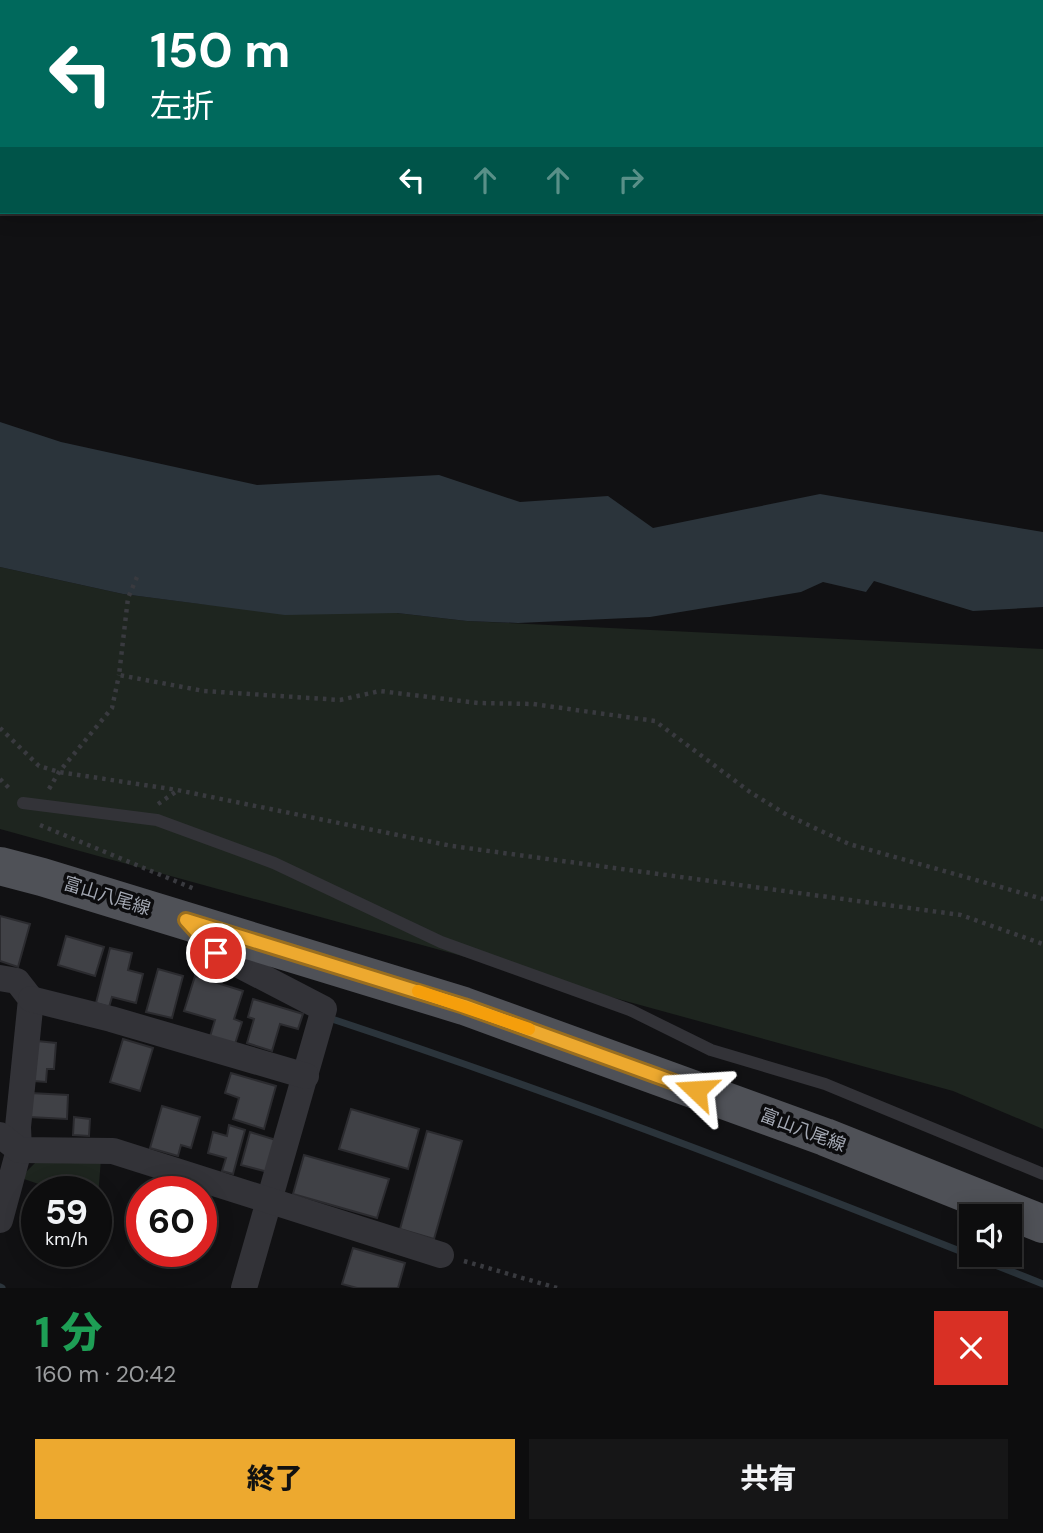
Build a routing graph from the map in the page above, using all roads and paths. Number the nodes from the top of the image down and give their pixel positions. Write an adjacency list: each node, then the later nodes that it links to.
1 (137, 577): 2 (path)
2 (119, 675): 4 (path); 8 (path)
3 (0, 728): 4 (path)
4 (59, 772): 6 (path); 10 (path)
5 (0, 779): 6 (path)
6 (23, 803): 9 (path); 15 (lane)
7 (0, 866): 9 (main road, 富山八尾線)
8 (1043, 899)
9 (197, 907): 13 (street); 18 (main road, 富山八尾線)
10 (1043, 944)
11 (0, 978): 12 (street)
12 (31, 999): 13 (street); 14 (street)
13 (306, 1076): 16 (street)
14 (10, 1143): 16 (street); 17 (street)
15 (1043, 1174)
16 (271, 1200): 19 (street); 20 (street)
17 (0, 1220)
18 (1043, 1224)
19 (441, 1255): 21 (path)
20 (244, 1288)
21 (557, 1288)

